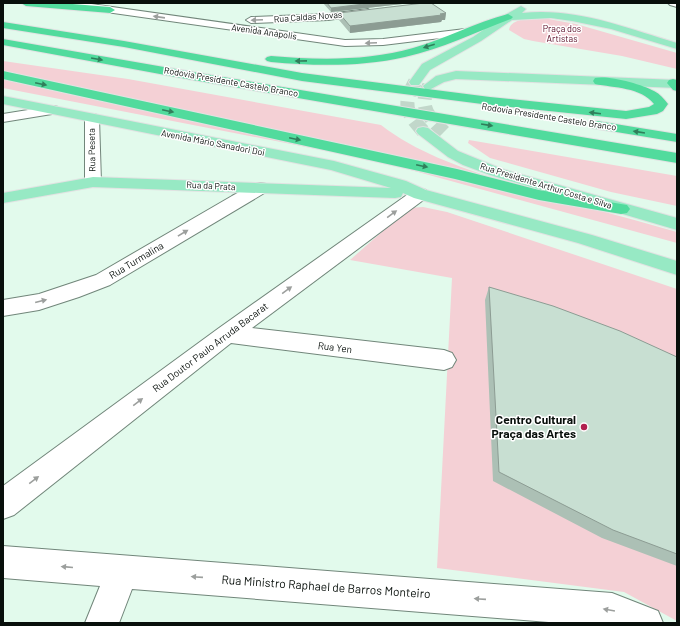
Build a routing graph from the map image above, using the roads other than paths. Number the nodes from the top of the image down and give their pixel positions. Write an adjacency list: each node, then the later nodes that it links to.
1 (26, 3): 8 (highway)
2 (70, 3): 8 (street, Avenida Anápolis)
3 (530, 3): 11 (main road)
4 (673, 3): 5 (street)
5 (677, 4)
6 (553, 7): 10 (main road)
7 (578, 9): 16 (main road)
8 (110, 10): 12 (street, Avenida Anápolis, one-way to 8)
9 (382, 11): 12 (street, Rua Caldas Novas, one-way to 12)
10 (567, 16): 11 (main road); 16 (main road); 22 (main road)
11 (508, 17): 15 (highway); 27 (main road)
12 (180, 20): 15 (street, Avenida Anápolis, one-way to 12)
13 (3, 25): 19 (highway, Rodovia Presidente Castelo Branco)
14 (3, 30): 17 (highway, Rodovia Presidente Castelo Branco)
15 (465, 32): 19 (highway, one-way to 19)
16 (636, 32): 20 (main road)
17 (50, 38): 19 (highway); 25 (highway, Rodovia Presidente Castelo Branco)
18 (3, 43): 23 (highway, Rodovia Presidente Castelo Branco); 34 (highway, Rodovia Presidente Castelo Branco, one-way to 34)
19 (124, 44): 25 (highway, Rodovia Presidente Castelo Branco)
20 (677, 46)
21 (3, 52): 23 (highway, Rodovia Presidente Castelo Branco)
22 (677, 52)
23 (89, 67): 34 (highway, Rodovia Presidente Castelo Branco)
24 (3, 75): 47 (highway, one-way to 47)
25 (302, 77): 26 (highway, one-way to 25); 38 (highway, Rodovia Presidente Castelo Branco, one-way to 25)
26 (599, 81): 28 (main road); 29 (main road)
27 (415, 82)
28 (676, 85)
29 (429, 86)
30 (3, 100): 31 (main road, Avenida Mário Sanadori Doi)
31 (54, 110): 32 (street); 33 (main road, Avenida Mário Sanadori Doi)
32 (3, 118)
33 (92, 118): 40 (main road, Avenida Mário Sanadori Doi); 42 (street, Rua Peseta)
34 (459, 120): 37 (highway, Rodovia Presidente Castelo Branco, one-way to 37)
35 (423, 131): 47 (main road, Rua Presidente Arthur Costa e Silva)
36 (444, 132): 48 (main road, Rua Presidente Arthur Costa e Silva)
37 (538, 134): 39 (highway, Rodovia Presidente Castelo Branco); 41 (highway)
38 (677, 138)
39 (677, 158)
40 (334, 166): 44 (main road); 45 (main road, Avenida Mário Sanadori Doi)
41 (677, 167)
42 (93, 182): 43 (main road, Rua da Prata); 46 (main road, Rua da Prata)
43 (260, 188): 44 (main road, Rua da Prata); 53 (street, Rua Turmalina, one-way to 43)
44 (329, 190): 45 (main road, Rua da Prata)
45 (420, 194): 50 (main road); 54 (street, Rua Doutor Paulo Arruda Bacarat, one-way to 45)
46 (3, 198)
47 (621, 209): 49 (main road, Rua Presidente Arthur Costa e Silva)
48 (677, 214)
49 (677, 224)
50 (585, 239): 51 (main road); 52 (main road)
51 (677, 257)
52 (677, 268)
53 (3, 308)
54 (227, 334): 55 (street, Rua Yen); 56 (street, Rua Doutor Paulo Arruda Bacarat, one-way to 54)
55 (444, 360)
56 (3, 504)
57 (3, 562): 58 (street, Rua Ministro Raphael de Barros Monteiro, one-way to 57)
58 (122, 572): 59 (street); 60 (street, Rua Ministro Raphael de Barros Monteiro, one-way to 58)
59 (102, 623)
60 (646, 623)

